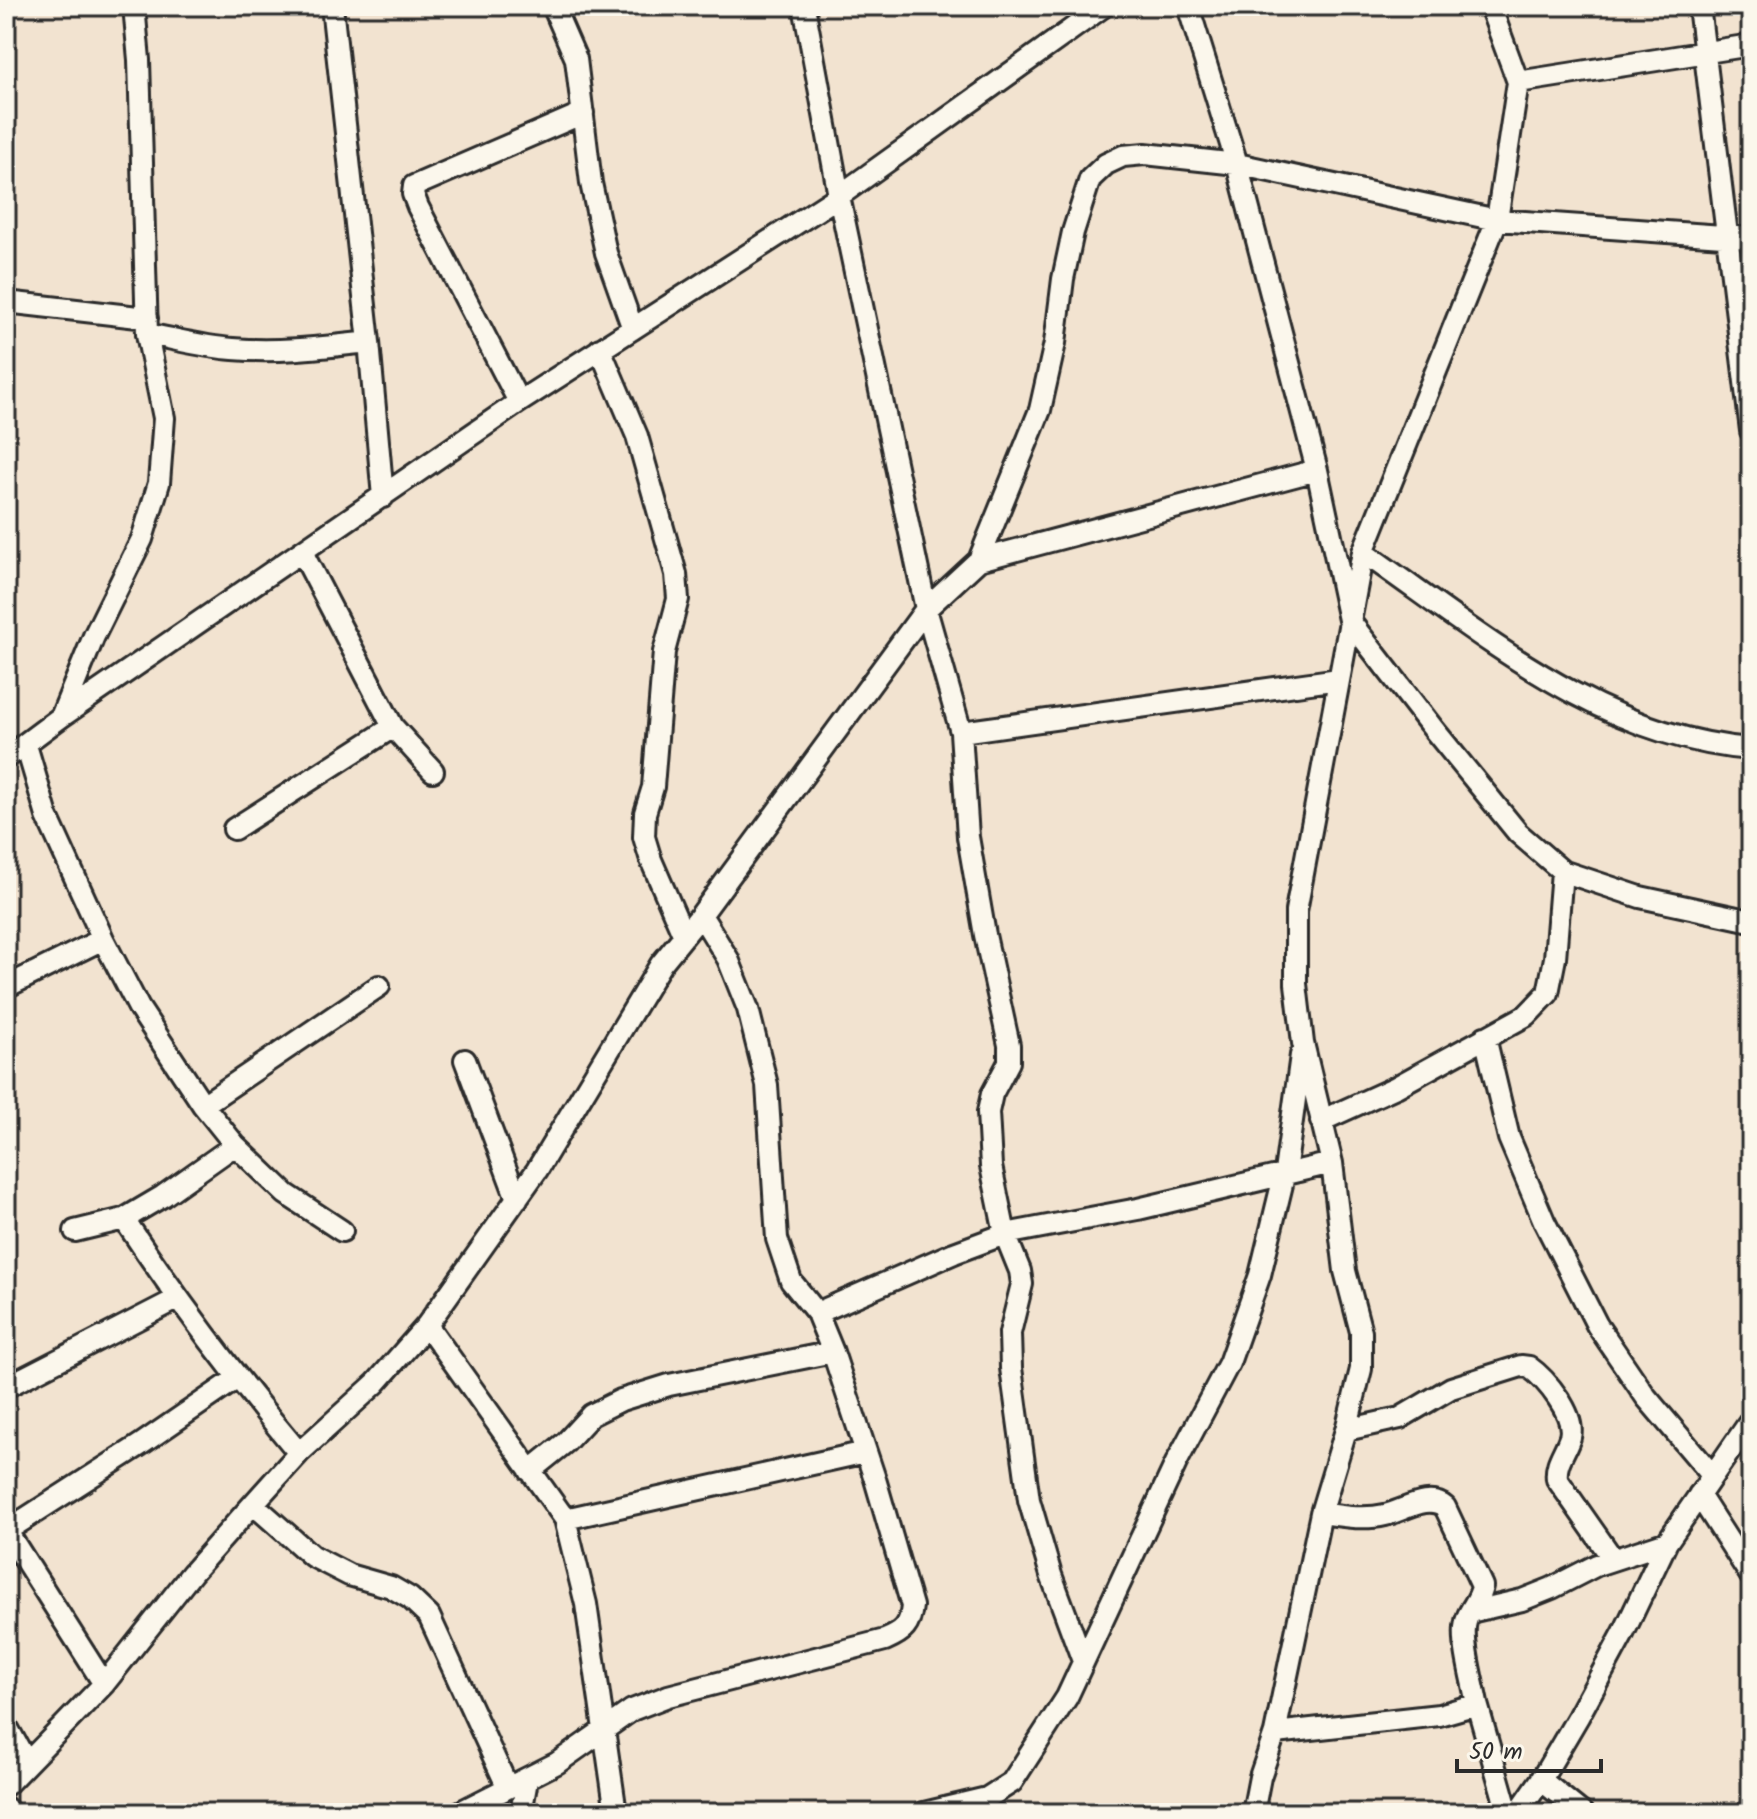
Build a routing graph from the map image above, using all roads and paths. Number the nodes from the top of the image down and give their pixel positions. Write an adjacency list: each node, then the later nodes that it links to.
1 (134, 6): 19 (street)
2 (332, 6): 21 (street)
3 (553, 6): 12 (street)
4 (804, 6): 14 (street)
5 (1104, 6): 14 (street)
6 (1188, 6): 13 (street)
7 (1490, 6): 11 (street)
8 (1699, 6): 10 (street)
9 (1751, 45): 10 (street)
10 (1705, 52): 11 (street); 16 (street)
11 (1518, 82): 15 (street)
12 (583, 113): 20 (street); 23 (street)
13 (1237, 164): 15 (street); 25 (street); 29 (street)
14 (839, 196): 20 (street); 30 (street)
15 (1497, 220): 16 (street); 28 (street)
16 (1726, 237): 17 (street); 24 (street)
17 (1751, 238)
18 (6, 302): 19 (street)
19 (147, 326): 21 (street); 33 (street)
20 (633, 329): 22 (street)
21 (369, 342): 26 (street)
22 (600, 349): 23 (street); 44 (street)
23 (519, 402): 26 (street)
24 (1751, 431)
25 (1317, 470): 29 (street); 31 (street)
26 (383, 497): 27 (street)
27 (302, 552): 33 (street); 34 (street)
28 (1363, 552): 31 (street); 37 (street)
29 (979, 560): 30 (street)
30 (926, 609): 35 (street); 42 (street)
31 (1349, 620): 32 (street); 41 (street)
32 (1339, 679): 35 (street); 49 (street)
33 (61, 717): 36 (street)
34 (393, 727): 39 (street); 40 (street)
35 (961, 732): 60 (street)
36 (26, 745): 38 (street); 45 (street)
37 (1751, 749)
38 (6, 758)
39 (433, 771)
40 (234, 829)
41 (1562, 871): 43 (street); 48 (street)
42 (701, 915): 44 (street); 62 (street)
43 (1751, 921)
44 (684, 936): 56 (street)
45 (103, 939): 47 (street); 51 (street)
46 (379, 986): 51 (street)
47 (6, 987)
48 (1485, 1037): 52 (street); 72 (street)
49 (1303, 1043): 52 (street); 55 (street)
50 (465, 1060): 56 (street)
51 (203, 1105): 53 (street)
52 (1321, 1121): 54 (street)
53 (235, 1145): 57 (street); 59 (street)
54 (1332, 1163): 55 (street); 68 (street)
55 (1285, 1172): 60 (street); 82 (street)
56 (517, 1199): 63 (street)
57 (124, 1219): 58 (street); 61 (street)
58 (75, 1231)
59 (342, 1231)
60 (1005, 1234): 62 (street); 82 (street)
61 (177, 1299): 65 (street); 66 (street)
62 (817, 1313): 64 (street)
63 (427, 1325): 70 (street); 71 (street)
64 (833, 1352): 69 (street); 71 (street)
65 (236, 1379): 70 (street); 77 (street)
66 (6, 1387)
67 (1751, 1420): 72 (street)
68 (1346, 1430): 75 (street); 79 (street)
69 (866, 1452): 76 (street); 86 (street)
70 (299, 1453): 74 (street)
71 (530, 1471): 76 (street)
72 (1712, 1475): 73 (street)
73 (1699, 1495): 78 (street); 80 (street)
74 (253, 1504): 83 (street); 90 (street)
75 (1321, 1513): 81 (street); 87 (street)
76 (565, 1519): 86 (street)
77 (6, 1530): 83 (street)
78 (1667, 1542): 79 (street); 89 (street)
79 (1613, 1559): 81 (street)
80 (1751, 1576)
81 (1470, 1612): 84 (street)
82 (1083, 1661): 97 (street)
83 (104, 1684): 88 (street)
84 (1477, 1704): 87 (street); 99 (street)
85 (6, 1725): 88 (street)
86 (603, 1731): 90 (street); 96 (street)
87 (1275, 1733): 98 (street)
88 (27, 1763): 91 (street)
89 (1541, 1780): 100 (street); 101 (street)
90 (518, 1784): 94 (street); 95 (street)
91 (6, 1785)
92 (6, 1808): 93 (street)
93 (10, 1813)
94 (458, 1813)
95 (521, 1813)
96 (616, 1813)
97 (924, 1813)
98 (1253, 1813)
99 (1508, 1813)
100 (1518, 1813)
101 (1582, 1813)

